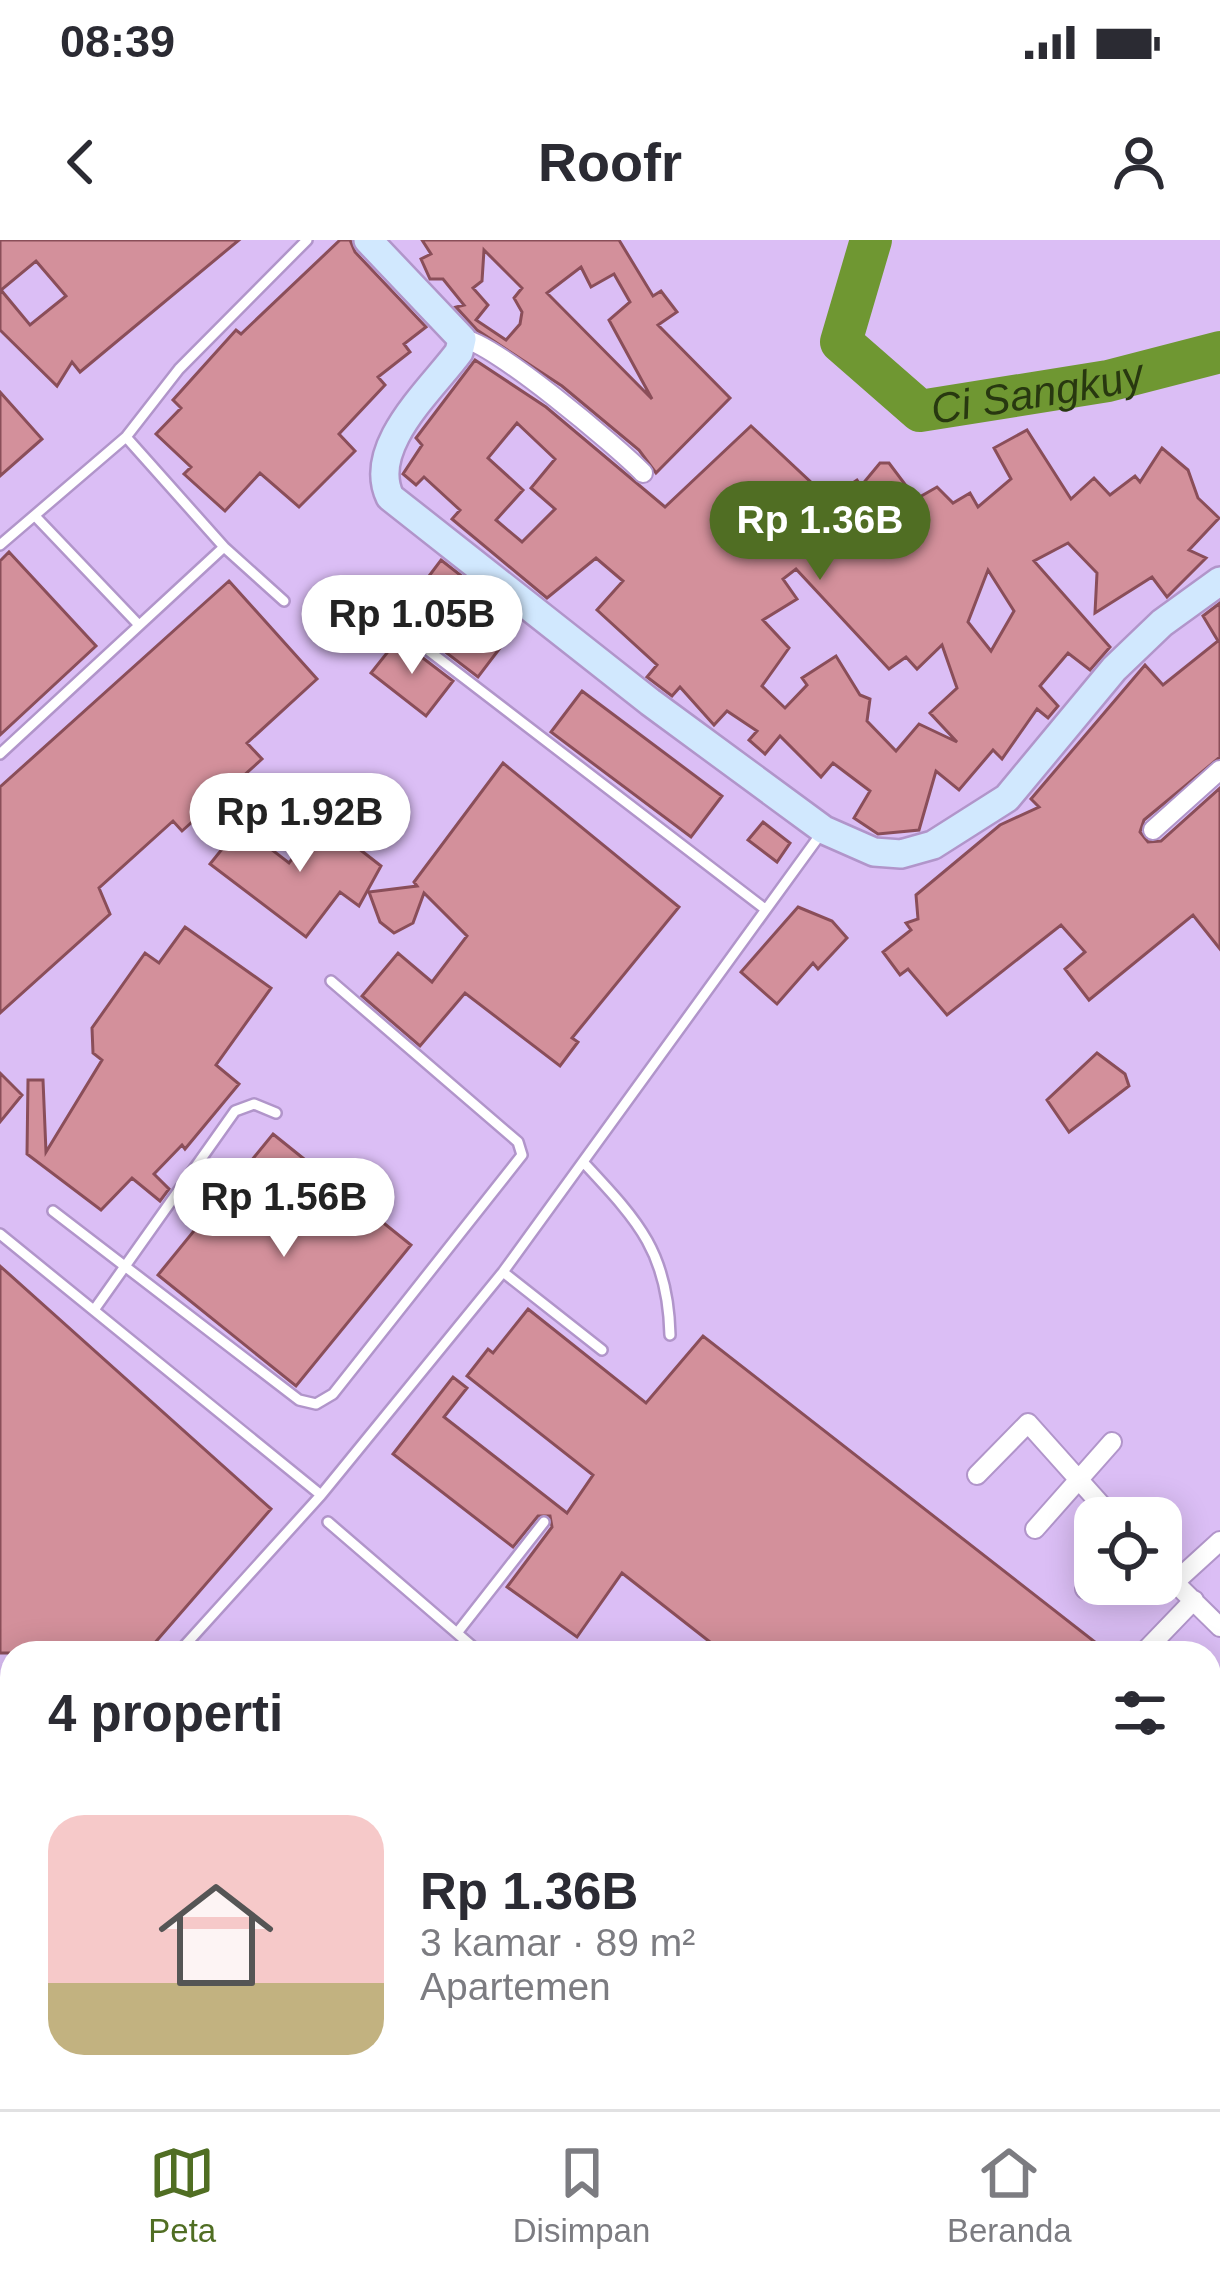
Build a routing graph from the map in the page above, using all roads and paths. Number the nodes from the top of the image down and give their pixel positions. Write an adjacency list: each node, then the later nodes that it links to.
1 (307, 240): 4 (lane)
2 (368, 240): 3 (street)
3 (462, 339): 5 (street); 15 (street)
4 (126, 437): 6 (lane); 8 (lane)
5 (643, 473)
6 (35, 516): 7 (lane); 11 (lane)
7 (0, 545)
8 (224, 547): 10 (lane); 11 (lane)
9 (1220, 581): 15 (street)
10 (284, 601)
11 (138, 624): 13 (lane)
12 (403, 631): 17 (lane)
13 (0, 754)
14 (1220, 770): 16 (street)
15 (824, 830): 17 (lane)
16 (1153, 830)
17 (765, 909): 20 (lane)
18 (331, 981): 23 (lane)
19 (276, 1113): 23 (lane)
20 (584, 1163): 24 (lane); 26 (lane)
21 (53, 1211): 23 (lane)
22 (0, 1234): 25 (lane)
23 (126, 1265): 25 (lane)
24 (503, 1272): 27 (lane); 31 (lane)
25 (94, 1310): 31 (lane)
26 (670, 1335)
27 (602, 1350)
28 (1112, 1442): 30 (street)
29 (977, 1475): 30 (street)
30 (1080, 1479): 32 (street); 35 (street)
31 (321, 1495): 42 (lane)
32 (1095, 1497)
33 (328, 1522): 41 (lane)
34 (544, 1522): 41 (lane)
35 (1035, 1528)
36 (1220, 1541): 37 (street)
37 (1182, 1566)
38 (1182, 1588): 39 (street)
39 (1194, 1600): 40 (street); 44 (street)
40 (1220, 1627)
41 (457, 1633): 43 (lane)
42 (189, 1641)
43 (466, 1641)
44 (1155, 1641)

